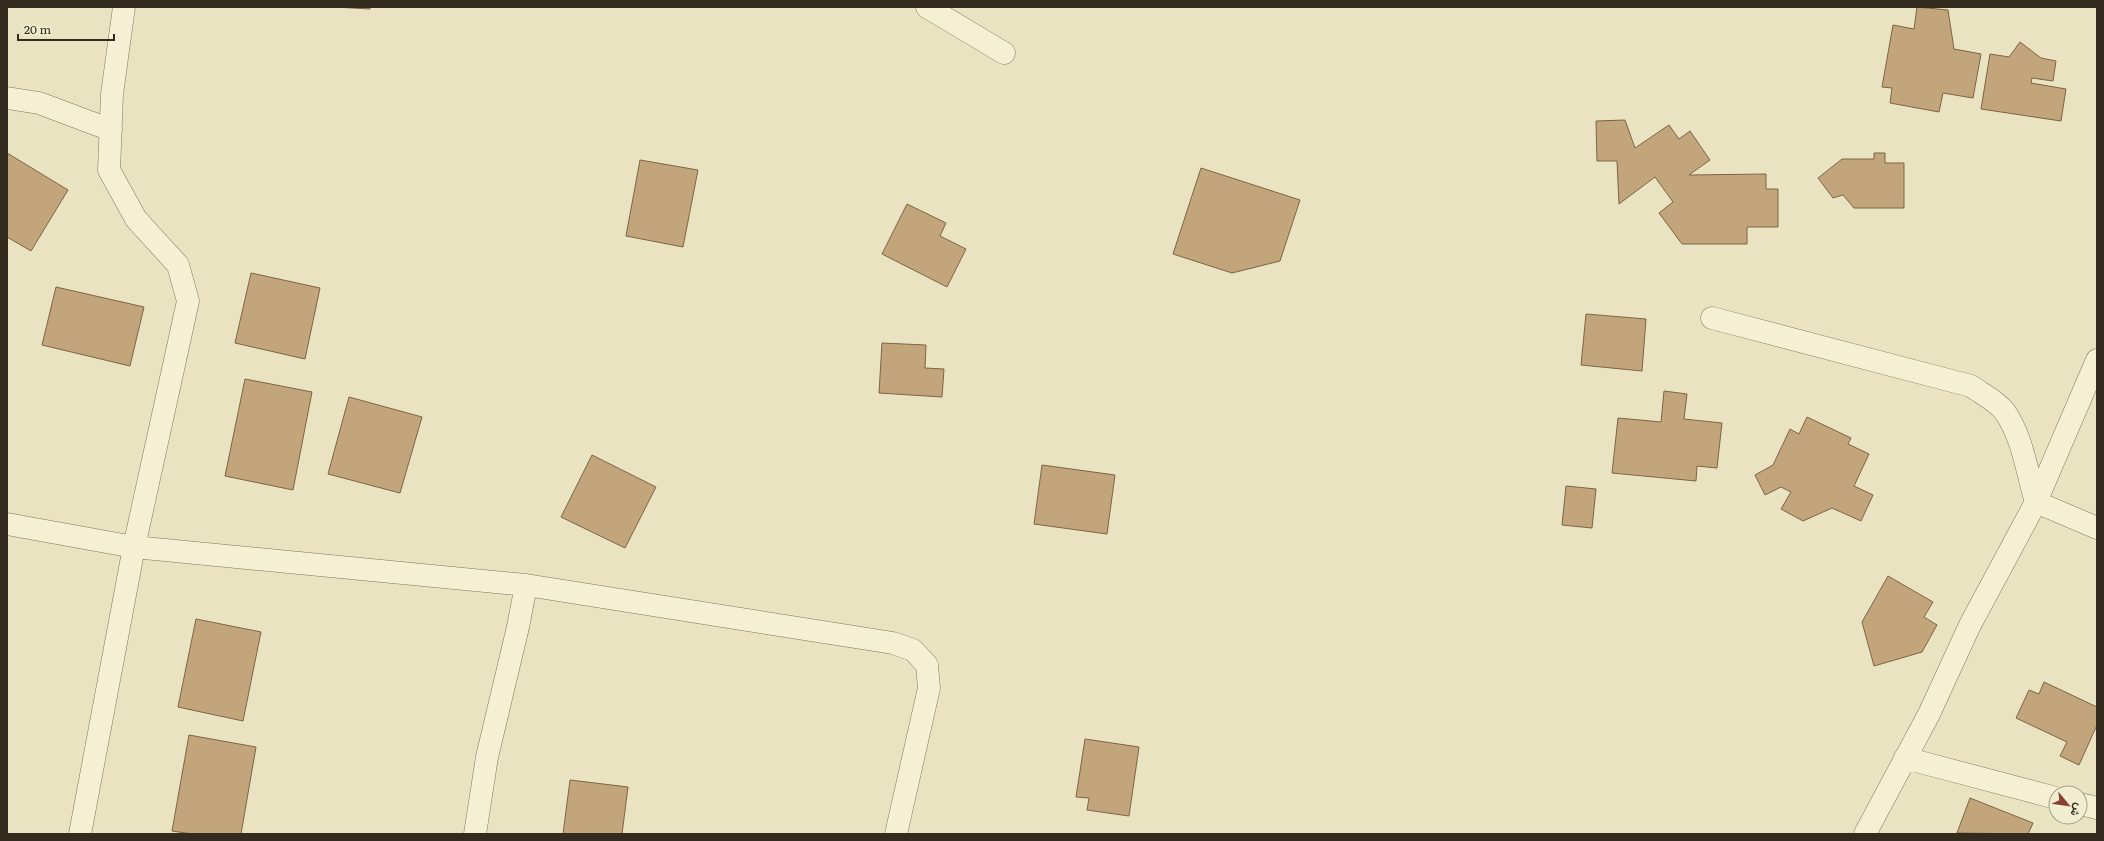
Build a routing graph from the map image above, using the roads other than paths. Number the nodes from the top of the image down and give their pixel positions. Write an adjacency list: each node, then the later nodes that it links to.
1 (124, 7): 5 (street)
2 (927, 7): 3 (street)
3 (1004, 53)
4 (7, 98): 5 (street)
5 (111, 130): 11 (street)
6 (1712, 318): 8 (street)
7 (2097, 360): 8 (street)
8 (2036, 502): 10 (street); 13 (street)
9 (7, 524): 11 (street)
10 (2097, 528)
11 (134, 547): 12 (street); 15 (street)
12 (526, 585): 16 (street); 17 (street)
13 (1905, 758): 14 (street); 18 (street)
14 (2048, 796)
15 (80, 834)
16 (475, 834)
17 (896, 834)
18 (1865, 834)

